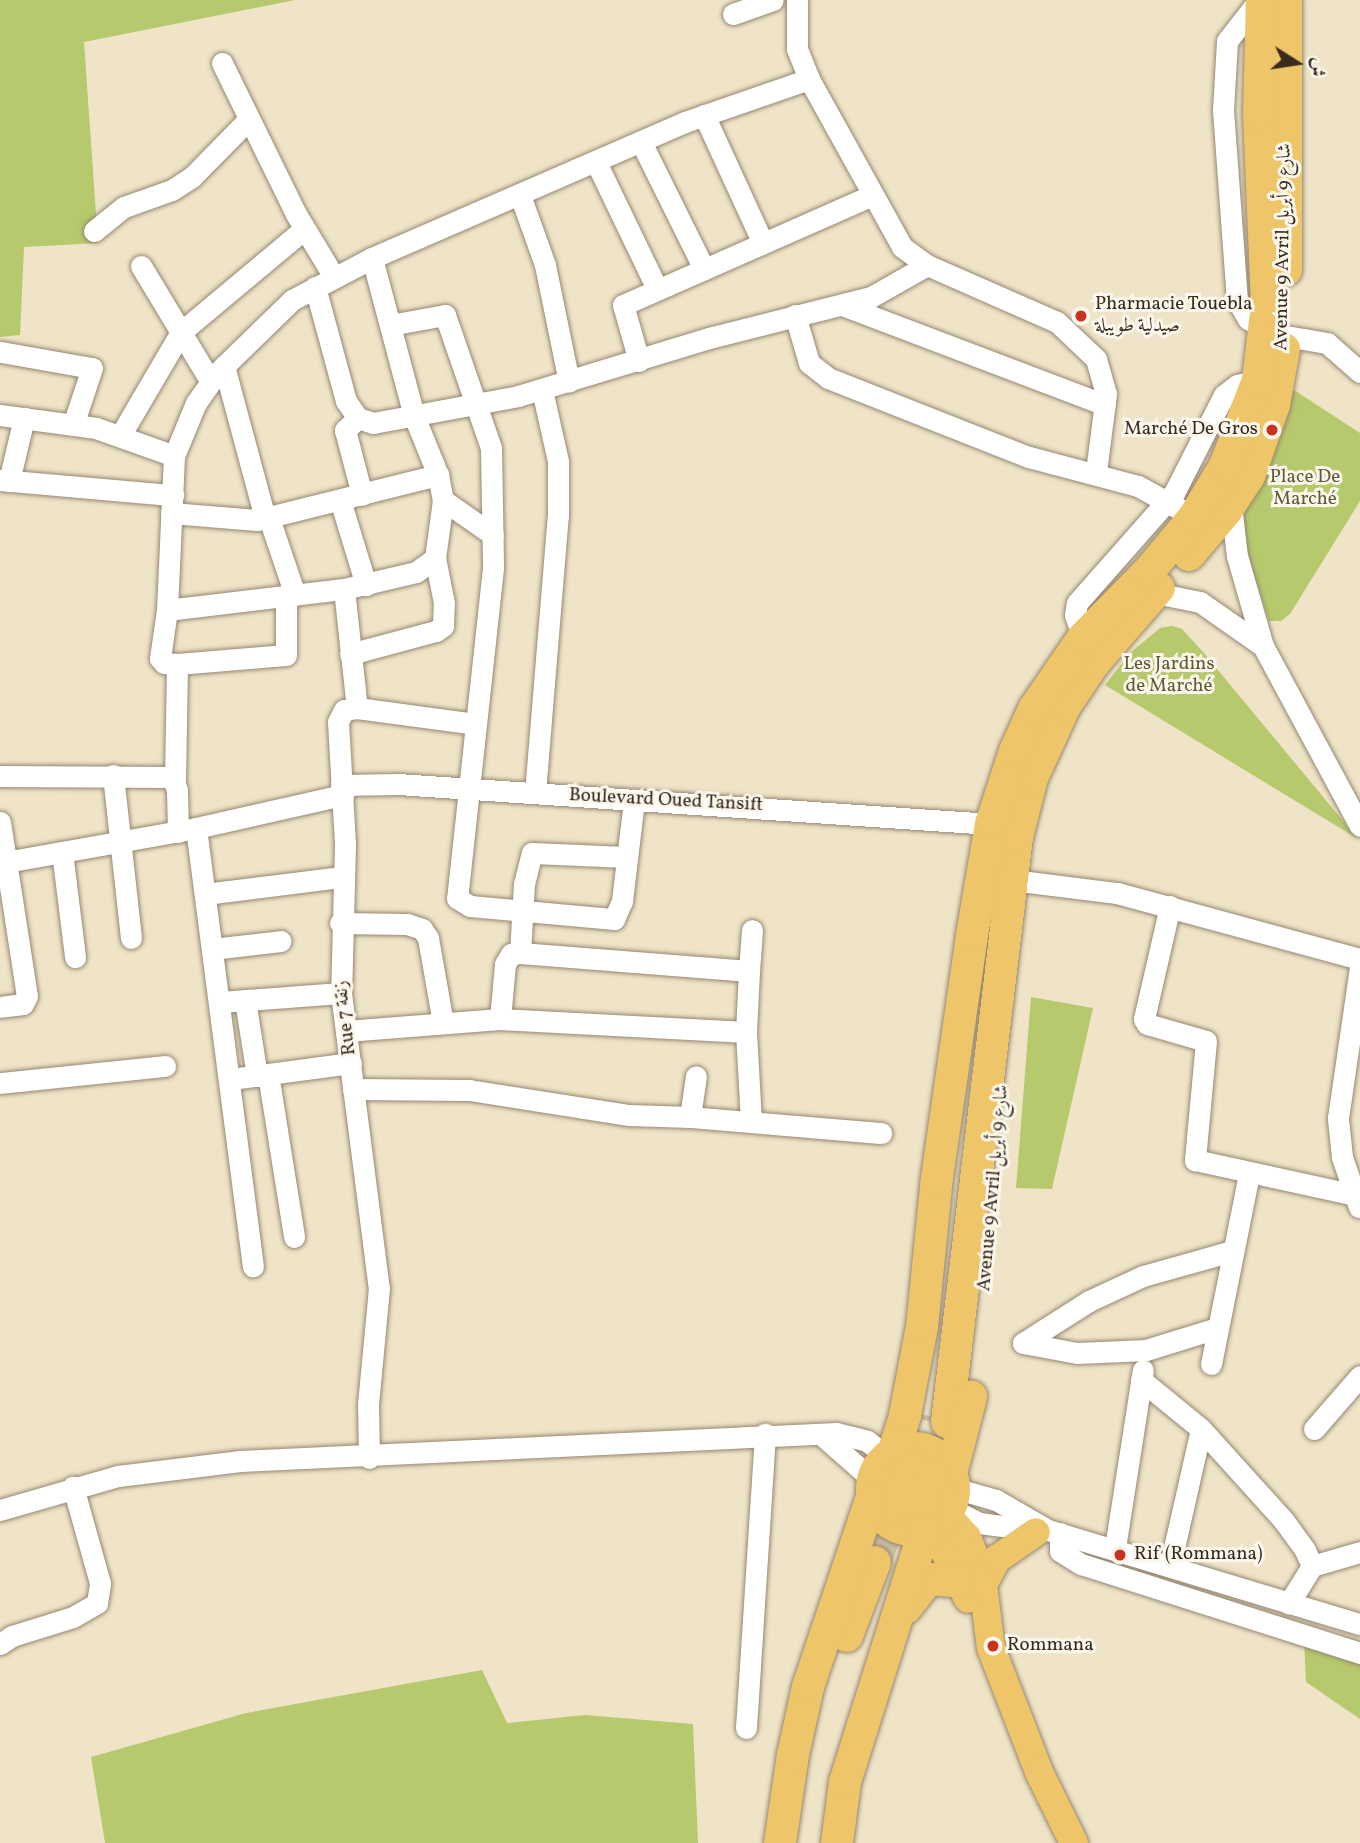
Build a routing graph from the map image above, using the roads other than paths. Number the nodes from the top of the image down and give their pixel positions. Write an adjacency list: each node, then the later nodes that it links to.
1 (773, 0): 5 (street)
2 (797, 0): 7 (street)
3 (1260, 0): 27 (highway, Avenue 9 Avril شارع 9 أبريل)
4 (1286, 0): 27 (highway, Avenue 9 Avril شارع 9 أبريل)
5 (733, 14)
6 (222, 63): 9 (street)
7 (809, 79): 8 (street); 13 (street)
8 (704, 115): 10 (street); 16 (street)
9 (249, 119): 14 (street); 15 (street)
10 (641, 142): 11 (street); 20 (street)
11 (596, 162): 12 (street); 22 (street)
12 (520, 195): 17 (street); 34 (street)
13 (870, 196): 16 (street); 18 (street)
14 (304, 229): 21 (street); 26 (street)
15 (94, 231)
16 (763, 243): 20 (street)
17 (372, 258): 21 (street); 25 (street)
18 (927, 265): 23 (street); 37 (street)
19 (141, 266): 26 (street)
20 (704, 269): 22 (street)
21 (324, 282): 30 (street); 41 (street)
22 (657, 289): 29 (street)
23 (842, 305): 24 (street); 37 (street)
24 (795, 315): 29 (street); 45 (street)
25 (390, 325): 36 (street); 39 (street)
26 (181, 332): 33 (street); 43 (street)
27 (1276, 333): 31 (street); 32 (highway, Avenue 9 Avril شارع 9 أبريل); 48 (highway, Avenue 9 Avril شارع 9 أبريل)
28 (1, 352): 42 (street)
29 (639, 361): 34 (street)
30 (225, 366): 33 (street); 55 (street)
31 (1360, 372)
32 (1258, 380): 48 (highway, Avenue 9 Avril شارع 9 أبريل); 52 (street)
33 (211, 382): 44 (street)
34 (569, 382): 35 (street)
35 (542, 390): 36 (street); 74 (street)
36 (477, 405): 39 (street); 56 (street)
37 (1105, 405): 45 (street)
38 (0, 415): 40 (street)
39 (414, 416): 41 (street); 46 (street)
40 (24, 418): 42 (street); 47 (street)
41 (358, 418): 49 (street)
42 (73, 425): 43 (street)
43 (120, 436): 44 (street)
44 (174, 456): 53 (street)
45 (1096, 472): 52 (street)
46 (438, 475): 49 (street); 50 (street)
47 (5, 481): 53 (street)
48 (1233, 486): 54 (highway); 58 (highway); 64 (street)
49 (362, 495): 51 (street)
50 (443, 499): 56 (street); 57 (street)
51 (340, 500): 55 (street); 59 (street)
52 (1168, 500): 54 (street); 63 (street)
53 (172, 504): 55 (street); 62 (street)
54 (1194, 517): 58 (highway)
55 (267, 518): 61 (street)
56 (493, 536): 68 (street)
57 (435, 558): 59 (street); 65 (street)
58 (1153, 581): 63 (highway, Avenue 9 Avril شارع 9 أبريل); 64 (street); 85 (highway, Avenue 9 Avril شارع 9 أبريل)
59 (366, 585): 60 (street)
60 (344, 589): 61 (street); 65 (street)
61 (291, 595): 62 (street); 66 (street)
62 (167, 610): 66 (street)
63 (1083, 638): 77 (highway, Avenue 9 Avril شارع 9 أبريل)
64 (1263, 646): 78 (street)
65 (350, 654): 67 (street)
66 (177, 664): 71 (street)
67 (357, 708): 68 (street); 72 (street, Rue 7 زنقة)
68 (475, 724): 73 (street)
69 (113, 775): 70 (street); 71 (street); 80 (street)
70 (0, 776)
71 (175, 780): 79 (street)
72 (342, 790): 73 (street, Boulevard Oued Tansift); 79 (street, Boulevard Oued Tansift); 84 (street, Rue 7 زنقة)
73 (472, 790): 74 (street, Boulevard Oued Tansift); 88 (street)
74 (535, 793): 75 (street, Boulevard Oued Tansift)
75 (634, 800): 77 (street, Boulevard Oued Tansift); 82 (street)
76 (0, 822): 83 (street)
77 (991, 824): 91 (highway, Avenue 9 Avril شارع 9 أبريل)
78 (1360, 826)
79 (187, 830): 80 (street, Boulevard Oued Tansift); 86 (street)
80 (119, 842): 81 (street, Boulevard Oued Tansift); 92 (street)
81 (62, 852): 83 (street, Boulevard Oued Tansift); 96 (street)
82 (627, 858): 88 (street); 88 (street)
83 (4, 861): 103 (street)
84 (342, 877): 86 (street); 89 (street, Rue 7 زنقة)
85 (1011, 889): 87 (street); 91 (highway, Avenue 9 Avril شارع 9 أبريل); 134 (highway, Avenue 9 Avril شارع 9 أبريل)
86 (205, 894): 94 (street)
87 (1170, 906): 97 (street); 119 (street)
88 (521, 911): 95 (street)
89 (340, 923): 100 (street, Rue 7 زنقة); 105 (street)
90 (752, 930): 99 (street)
91 (972, 935): 134 (highway, Avenue 9 Avril شارع 9 أبريل)
92 (131, 938)
93 (281, 941): 94 (street)
94 (212, 949): 102 (street)
95 (520, 953): 99 (street); 104 (street)
96 (75, 957)
97 (1360, 960)
98 (1360, 967): 106 (street)
99 (749, 971): 108 (street)
100 (341, 993): 101 (street); 107 (street, Rue 7 زنقة)
101 (246, 1000): 102 (street); 111 (street)
102 (220, 1002): 113 (street)
103 (0, 1007)
104 (500, 1019): 105 (street); 108 (street)
105 (443, 1023): 107 (street)
106 (1356, 1029): 120 (street)
107 (346, 1031): 109 (street, Rue 7 زنقة)
108 (746, 1032): 117 (street)
109 (351, 1063): 111 (street); 115 (street, Rue 7 زنقة)
110 (165, 1066): 114 (street)
111 (262, 1075): 113 (street); 121 (street)
112 (695, 1076): 116 (street)
113 (231, 1079): 123 (street)
114 (0, 1083)
115 (353, 1089): 116 (street); 132 (street, Rue 7 زنقة)
116 (690, 1118): 117 (street)
117 (751, 1121): 118 (street)
118 (881, 1133)
119 (1249, 1173): 120 (street); 122 (street)
120 (1357, 1202)
121 (294, 1237)
122 (1231, 1251): 124 (street); 125 (street)
123 (253, 1266)
124 (1217, 1328): 125 (street); 126 (street)
125 (1146, 1350): 128 (street)
126 (1211, 1364)
127 (1360, 1376): 130 (street)
128 (1141, 1380): 129 (street); 137 (street)
129 (1201, 1429): 139 (street); 140 (street)
130 (1314, 1429)
131 (765, 1434): 132 (street); 134 (street); 151 (street)
132 (369, 1458): 133 (street)
133 (73, 1488): 135 (street); 149 (street)
134 (917, 1492): 136 (street); 141 (main road); 147 (highway, Avenue 9 Avril شارع 9 أبريل); 152 (highway, Avenue 9 Avril شارع 9 أبريل)
135 (0, 1510)
136 (1048, 1532): 137 (street); 141 (main road); 144 (street)
137 (1115, 1548): 139 (street)
138 (1360, 1552): 140 (street)
139 (1170, 1566): 142 (street)
140 (1312, 1566): 143 (street)
141 (972, 1583): 147 (highway); 156 (main road)
142 (1230, 1585): 143 (street); 144 (street)
143 (1289, 1603): 145 (street)
144 (1222, 1611): 148 (street)
145 (1326, 1615): 146 (street); 148 (street)
146 (1360, 1624)
147 (892, 1630): 155 (highway, Avenue 9 Avril شارع 9 أبريل)
148 (1317, 1641): 150 (street)
149 (0, 1644)
150 (1360, 1653)
151 (746, 1728)
152 (780, 1843)
153 (798, 1843): 154 (highway)
154 (819, 1843)
155 (837, 1843)
156 (1074, 1843)

